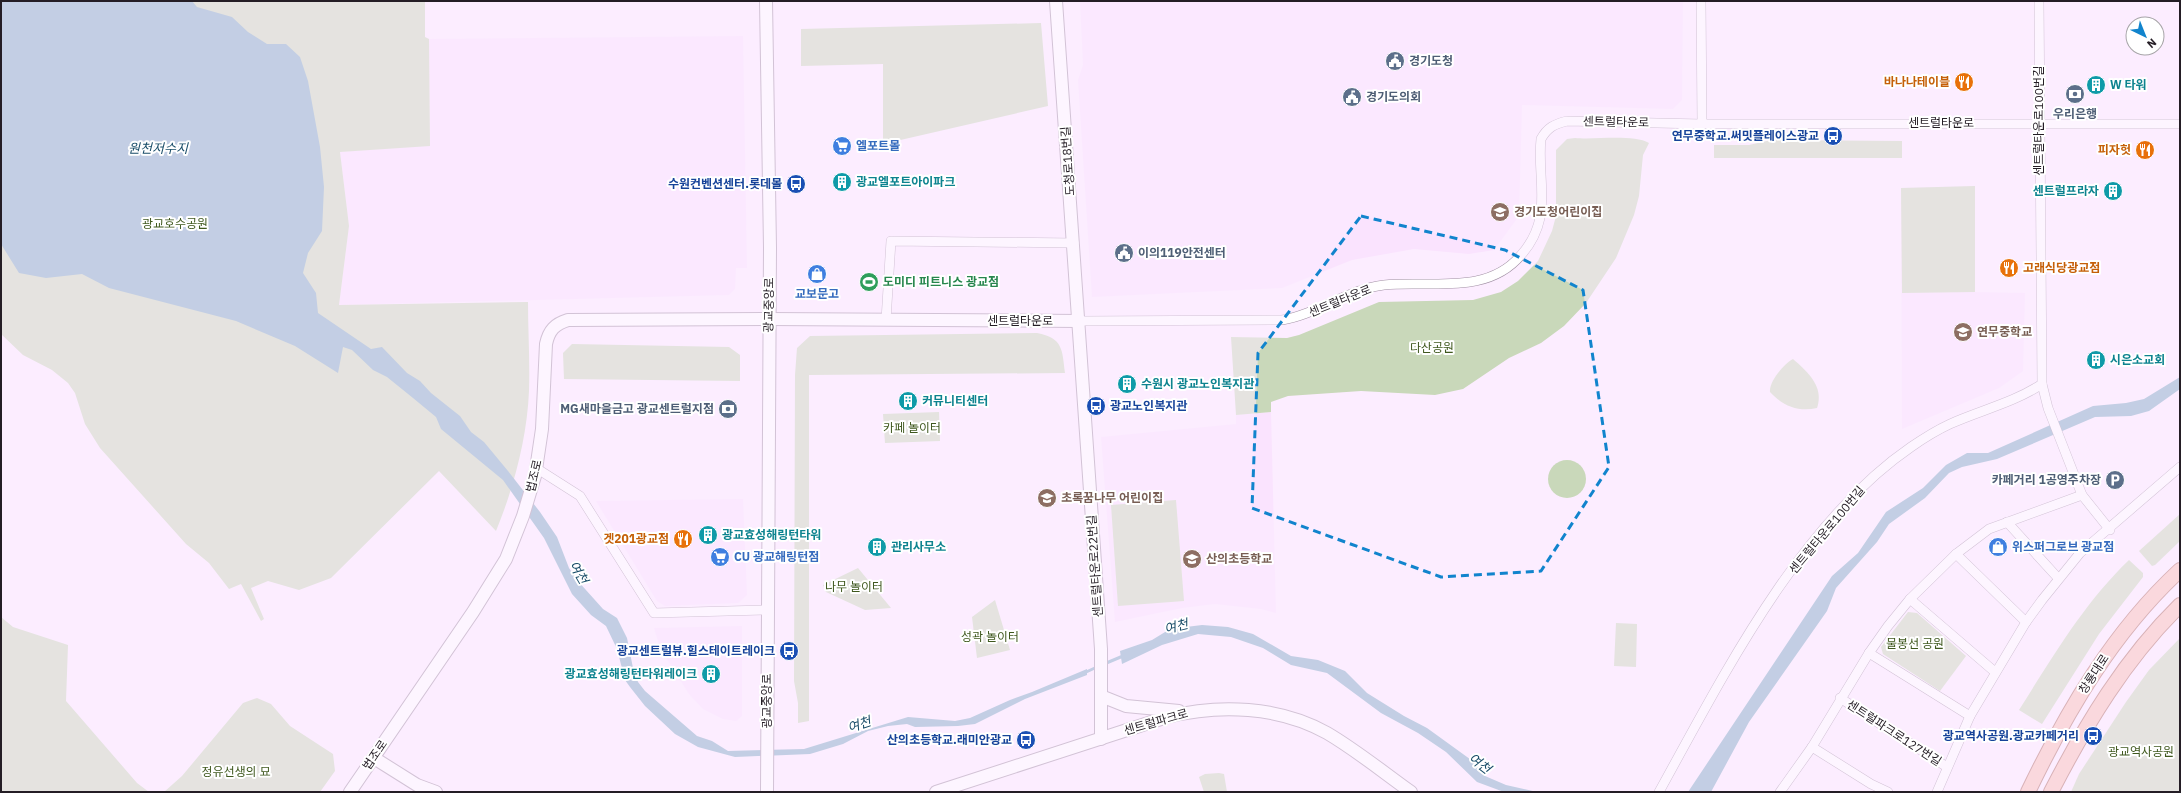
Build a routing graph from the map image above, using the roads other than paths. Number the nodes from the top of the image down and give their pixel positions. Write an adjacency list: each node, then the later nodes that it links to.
1 (766, 1): 9 (street, 광교중앙로)
2 (1056, 1): 8 (street, 도청로18번길)
3 (1701, 1): 6 (street)
4 (2039, 1): 5 (street, 센트럴타운로100번길)
5 (2039, 123): 6 (street, 센트럴타운로); 7 (street, 센트럴타운로); 12 (street, 센트럴타운로100번길)
6 (1702, 124): 11 (street, 센트럴타운로)
7 (2180, 124)
8 (1074, 243): 10 (street); 11 (street, 도청로18번길)
9 (768, 319): 10 (street, 센트럴타운로); 14 (street, 법조로); 23 (street, 광교중앙로)
10 (886, 320): 11 (street, 센트럴타운로)
11 (1080, 321): 27 (street, 센트럴타운로22번길)
12 (2042, 384): 15 (street); 42 (street, 센트럴타운로100번길)
13 (2180, 467): 17 (street, 센트럴파크로127번길)
14 (536, 472): 23 (street); 33 (street, 법조로)
15 (2082, 495): 16 (street, 센트럴파크로127번길); 17 (street)
16 (2007, 522): 18 (street, 센트럴파크로127번길); 20 (street)
17 (2110, 530): 20 (street, 센트럴파크로127번길)
18 (1956, 554): 21 (street, 센트럴파크로127번길); 24 (street)
19 (2180, 570): 45 (main road, 창룡대로)
20 (2058, 578): 24 (street, 센트럴파크로127번길)
21 (1910, 599): 25 (street, 센트럴파크로127번길); 26 (street)
22 (2180, 605): 46 (main road, 창룡대로)
23 (767, 610): 36 (street, 광교중앙로)
24 (2026, 622): 26 (street, 센트럴파크로127번길)
25 (1869, 652): 28 (street, 센트럴파크로127번길); 30 (street)
26 (1995, 672): 30 (street, 센트럴파크로127번길)
27 (1101, 695): 29 (street); 31 (street, 센트럴타운로22번길)
28 (1840, 698): 32 (street, 센트럴파크로127번길); 34 (street, 센트럴파크로127번길)
29 (1190, 712): 31 (street, 센트럴파크로); 41 (street, 센트럴파크로)
30 (1970, 716): 34 (street, 센트럴파크로127번길)
31 (1101, 739): 40 (street, 센트럴파크로)
32 (1812, 747): 35 (street); 37 (street, 센트럴파크로127번길)
33 (374, 758): 38 (street, 법조로); 39 (street)
34 (1947, 767): 44 (street, 센트럴파크로127번길)
35 (1870, 788): 43 (street)
36 (767, 789)
37 (1783, 791)
38 (350, 792)
39 (436, 792)
40 (936, 792)
41 (1411, 792)
42 (1658, 792)
43 (1888, 792)
44 (1937, 792)
45 (2028, 792)
46 (2051, 792)

